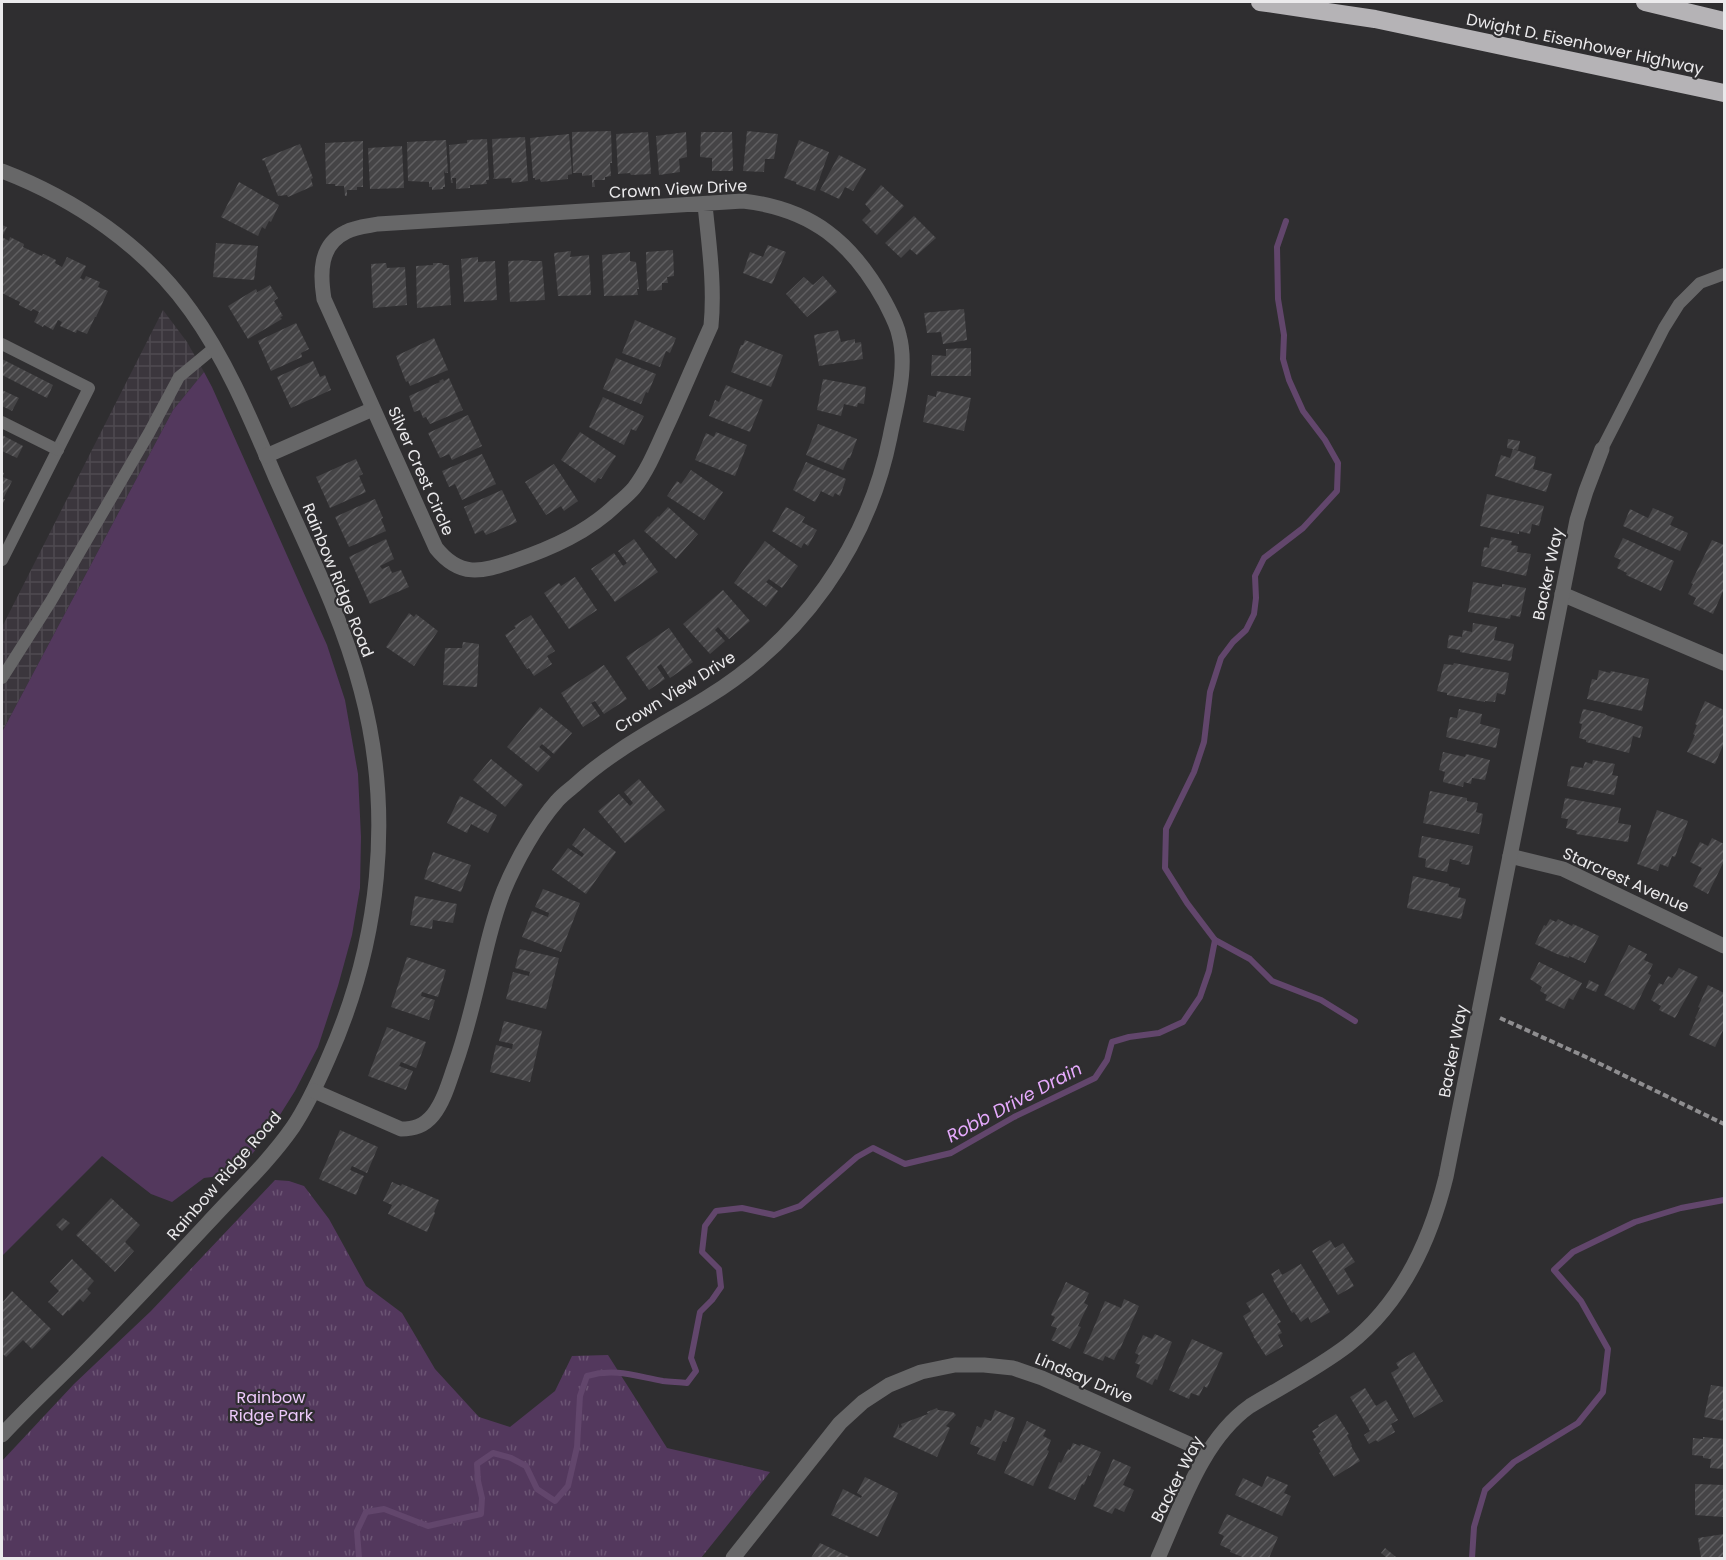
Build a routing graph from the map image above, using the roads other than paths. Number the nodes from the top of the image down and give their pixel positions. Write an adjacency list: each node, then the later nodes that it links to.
1 (1260, 2): 4 (highway, Dwight D. Eisenhower Highway)
2 (1645, 2): 3 (highway)
3 (1725, 21)
4 (1725, 93)
5 (2, 171): 10 (street, Rainbow Ridge Road)
6 (705, 205): 7 (street, Crown View Drive); 11 (street, Silver Crest Circle); 22 (street, Crown View Drive)
7 (326, 250): 11 (street, Silver Crest Circle)
8 (1725, 274): 13 (lane)
9 (2, 344): 14 (lane)
10 (214, 348): 15 (street, Rainbow Ridge Road); 19 (lane)
11 (373, 409): 15 (street)
12 (2, 422): 14 (lane)
13 (1602, 449): 17 (street, Backer Way)
14 (58, 450): 16 (lane)
15 (266, 456): 22 (street, Rainbow Ridge Road)
16 (2, 560)
17 (1562, 594): 18 (street); 20 (street, Backer Way)
18 (1725, 663)
19 (2, 678)
20 (1509, 856): 21 (street, Starcrest Avenue); 24 (street, Backer Way)
21 (1725, 946)
22 (314, 1091): 23 (street, Rainbow Ridge Road)
23 (2, 1435)
24 (1207, 1452): 25 (street, Lindsay Drive); 26 (street, Backer Way)
25 (733, 1558)
26 (1158, 1558)

